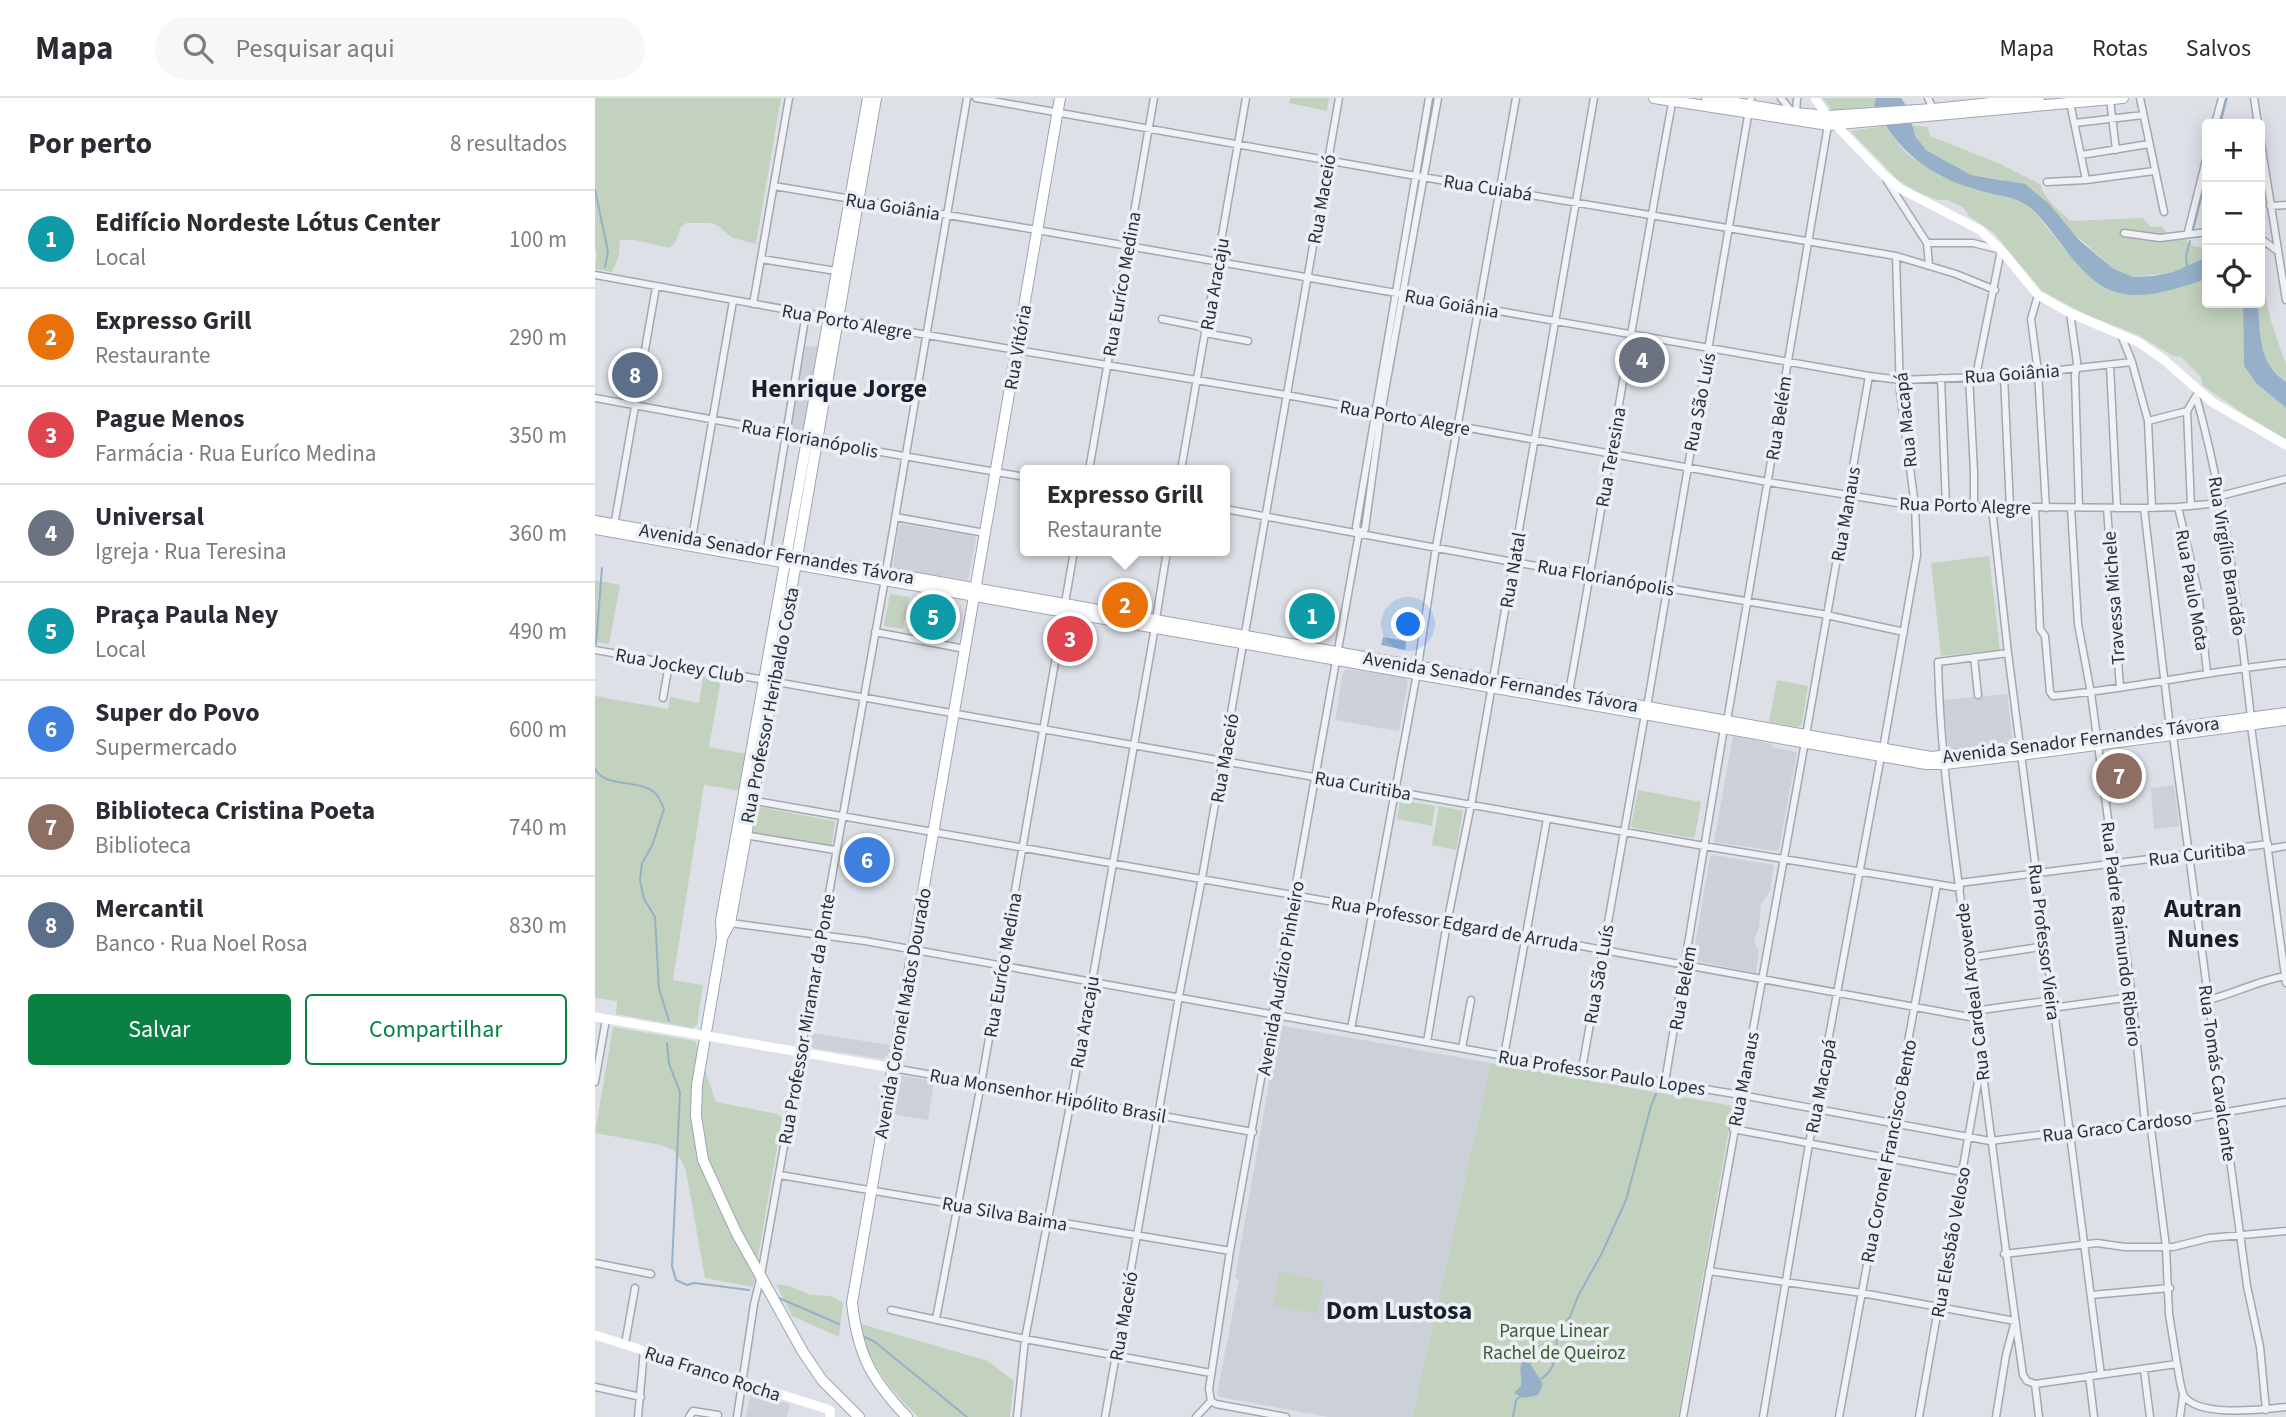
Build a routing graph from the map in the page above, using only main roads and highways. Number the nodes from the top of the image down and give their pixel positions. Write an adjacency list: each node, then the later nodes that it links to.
1 (868, 98): 16 (main road, Rua Professor Heribaldo Costa)
2 (876, 98): 16 (main road, Rua Professor Heribaldo Costa)
3 (1060, 98): 23 (main road, Rua Vitória)
4 (1654, 98): 9 (main road)
5 (1707, 98): 13 (main road)
6 (1815, 98): 15 (main road)
7 (2039, 98): 12 (main road)
8 (2123, 98): 10 (main road)
9 (1673, 99): 13 (main road)
10 (2110, 99): 11 (main road)
11 (2070, 100): 14 (main road)
12 (1980, 101): 14 (main road)
13 (1750, 106): 15 (main road); 15 (main road)
14 (1910, 114): 15 (main road)
15 (1830, 122): 18 (main road)
16 (854, 200): 17 (main road, Rua Professor Heribaldo Costa); 17 (main road, Rua Professor Heribaldo Costa)
17 (833, 318): 22 (main road, Rua Professor Heribaldo Costa)
18 (2286, 445)
19 (595, 520): 21 (main road, Avenida Senador Fernandes Távora)
20 (595, 528): 21 (main road, Avenida Senador Fernandes Távora)
21 (614, 528): 22 (main road, Avenida Senador Fernandes Távora); 22 (main road, Avenida Senador Fernandes Távora)
22 (792, 559): 23 (main road, Avenida Senador Fernandes Távora); 29 (main road, Rua Professor Heribaldo Costa)
23 (975, 591): 24 (main road, Avenida Senador Fernandes Távora); 33 (main road, Avenida Coronel Matos Dourado)
24 (1493, 683): 25 (main road, Avenida Senador Fernandes Távora); 25 (main road, Avenida Senador Fernandes Távora)
25 (1646, 710): 28 (main road, Avenida Senador Fernandes Távora)
26 (2286, 713): 28 (main road, Avenida Senador Fernandes Távora)
27 (2286, 720): 28 (main road, Avenida Senador Fernandes Távora)
28 (2251, 722)
29 (741, 835): 30 (main road, Rua Professor Heribaldo Costa); 30 (main road, Rua Professor Heribaldo Costa)
30 (722, 939): 32 (main road, Rua Professor Heribaldo Costa)
31 (595, 1017): 32 (main road, Rua Monsenhor Hipólito Brasil)
32 (705, 1035): 33 (main road, Rua Monsenhor Hipólito Brasil); 36 (main road, Rua Professor Heribaldo Costa)
33 (893, 1068): 37 (main road, Avenida Coronel Matos Dourado)
34 (595, 1335): 35 (main road, Rua Franco Rocha)
35 (830, 1414)
36 (859, 1417)
37 (907, 1417)

